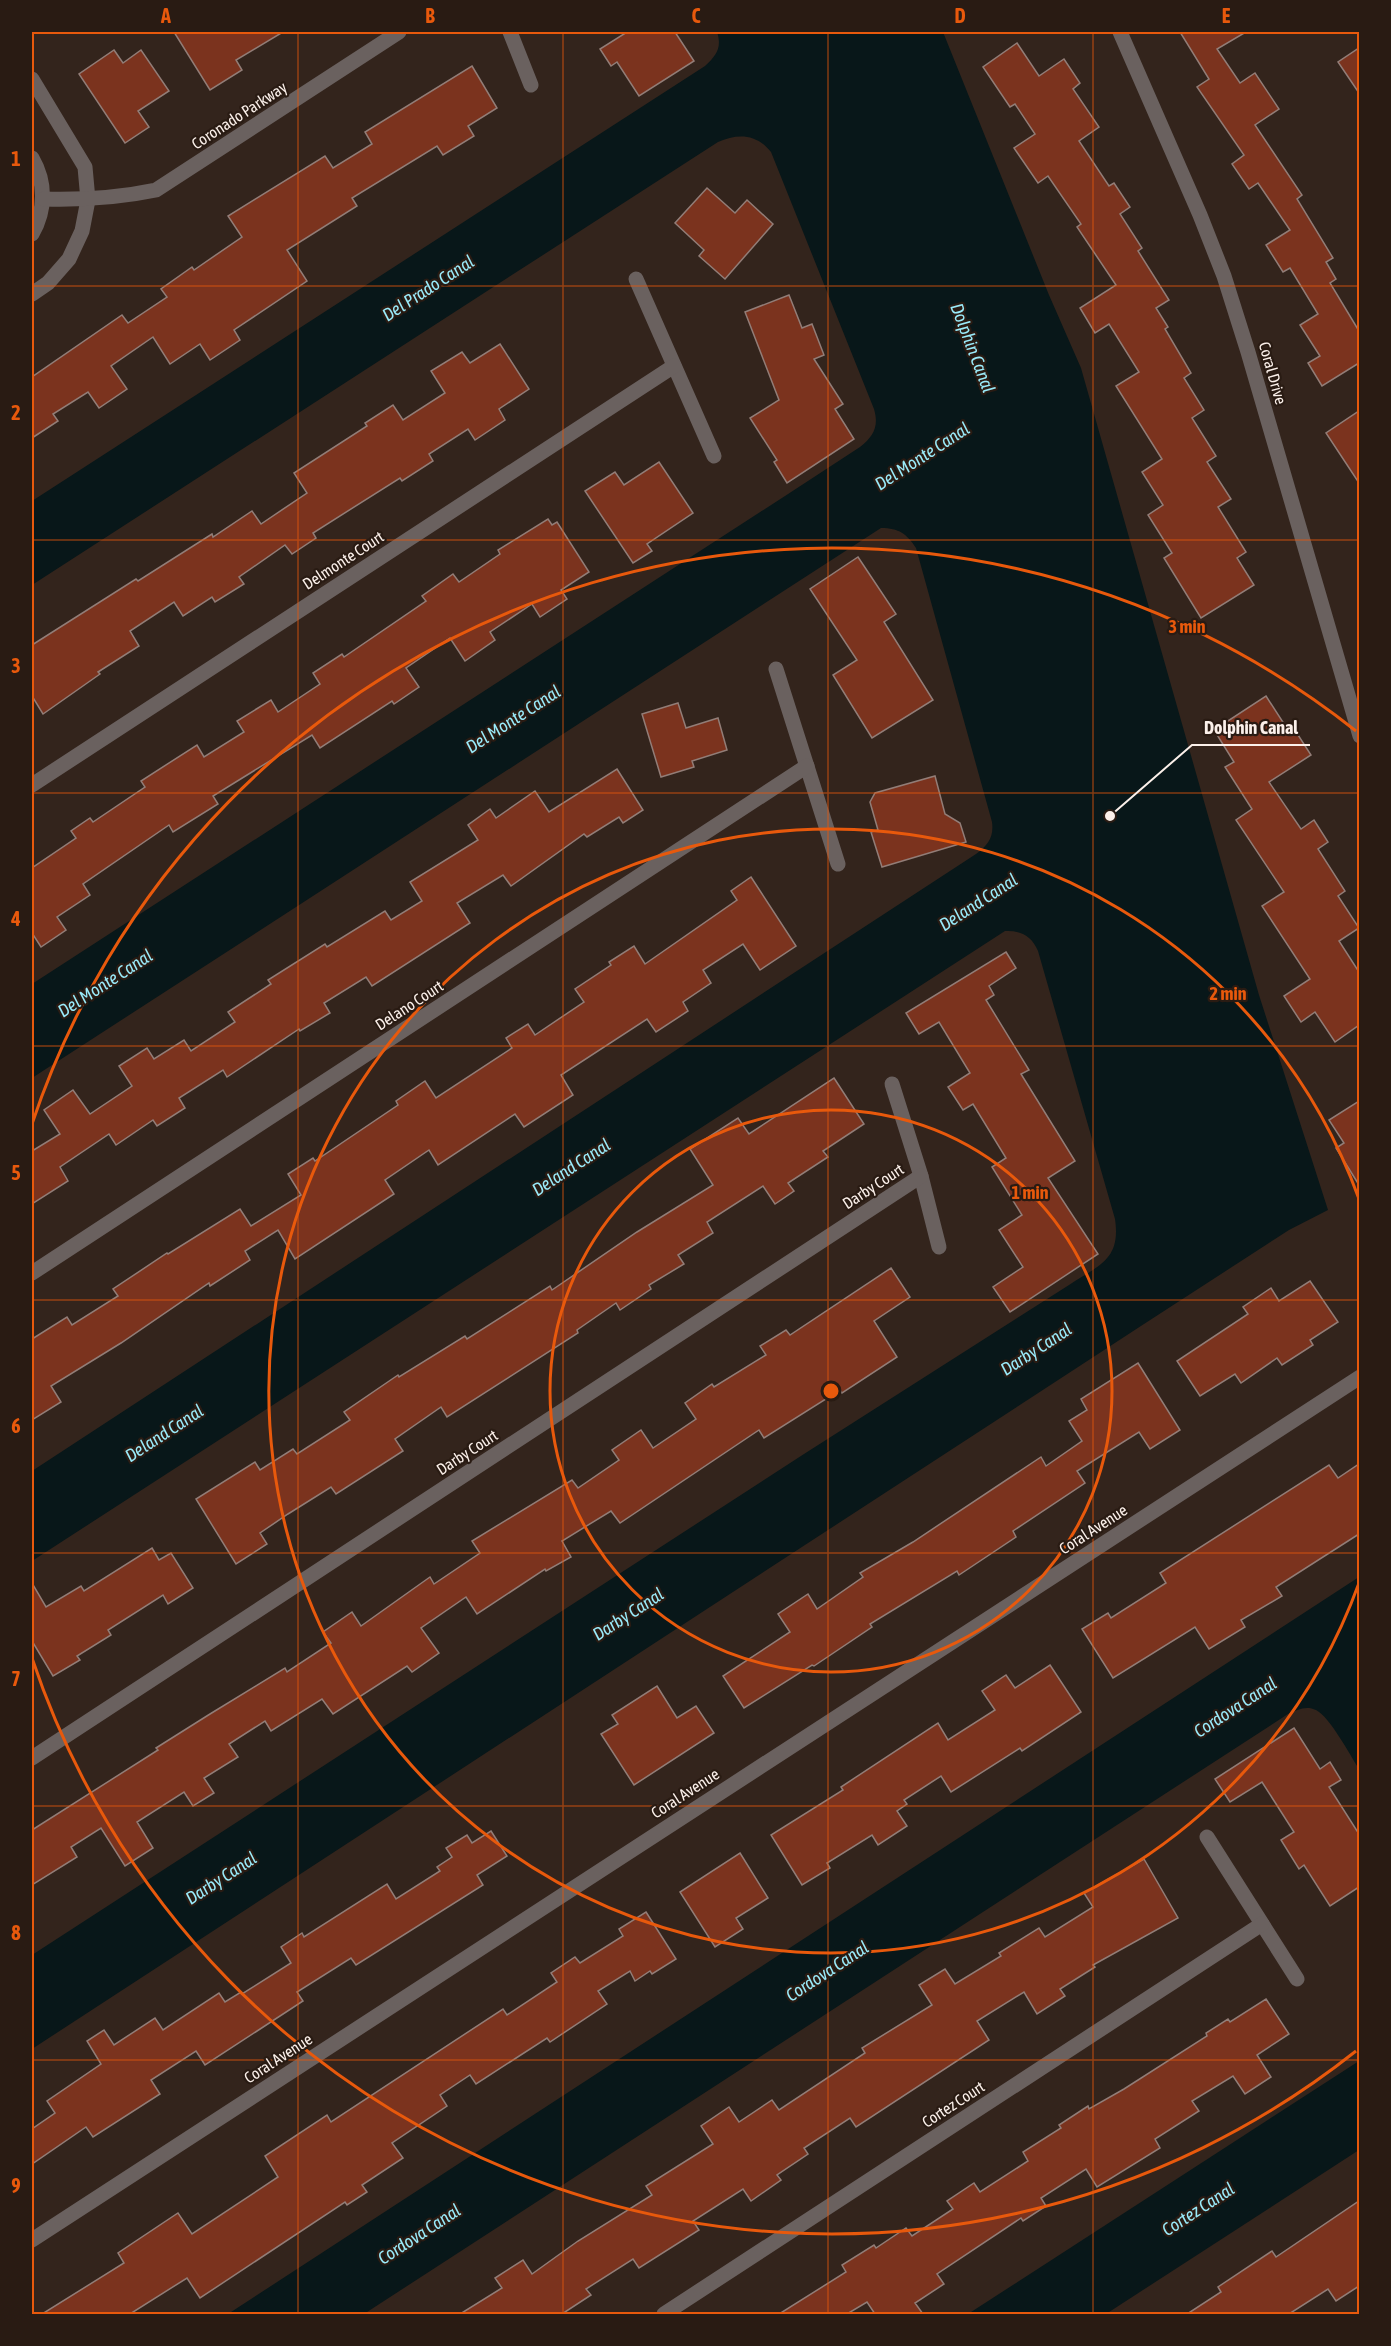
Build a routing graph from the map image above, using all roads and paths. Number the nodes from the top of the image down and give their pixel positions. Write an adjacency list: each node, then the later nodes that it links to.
1 (399, 32): 8 (street, Coronado Parkway)
2 (510, 32): 5 (street)
3 (1120, 32): 15 (street, Coral Drive)
4 (32, 79): 8 (street)
5 (531, 85)
6 (32, 158): 7 (street)
7 (44, 199): 8 (street, Coronado Parkway); 9 (street)
8 (88, 200): 11 (street)
9 (32, 234)
10 (636, 279): 12 (street)
11 (32, 294)
12 (674, 366): 13 (street); 17 (street, Delmonte Court)
13 (714, 456)
14 (776, 669): 16 (street)
15 (1359, 736)
16 (807, 766): 18 (street); 22 (street, Delano Court)
17 (32, 785)
18 (838, 864)
19 (892, 1084): 20 (street, Darby Court)
20 (921, 1176): 21 (street, Darby Court); 24 (street, Darby Court)
21 (939, 1247)
22 (32, 1273)
23 (1359, 1377): 28 (street, Coral Avenue)
24 (32, 1758)
25 (1207, 1837): 26 (street)
26 (1262, 1924): 27 (street); 29 (street, Cortez Court)
27 (1297, 1979)
28 (32, 2240)
29 (664, 2314)

